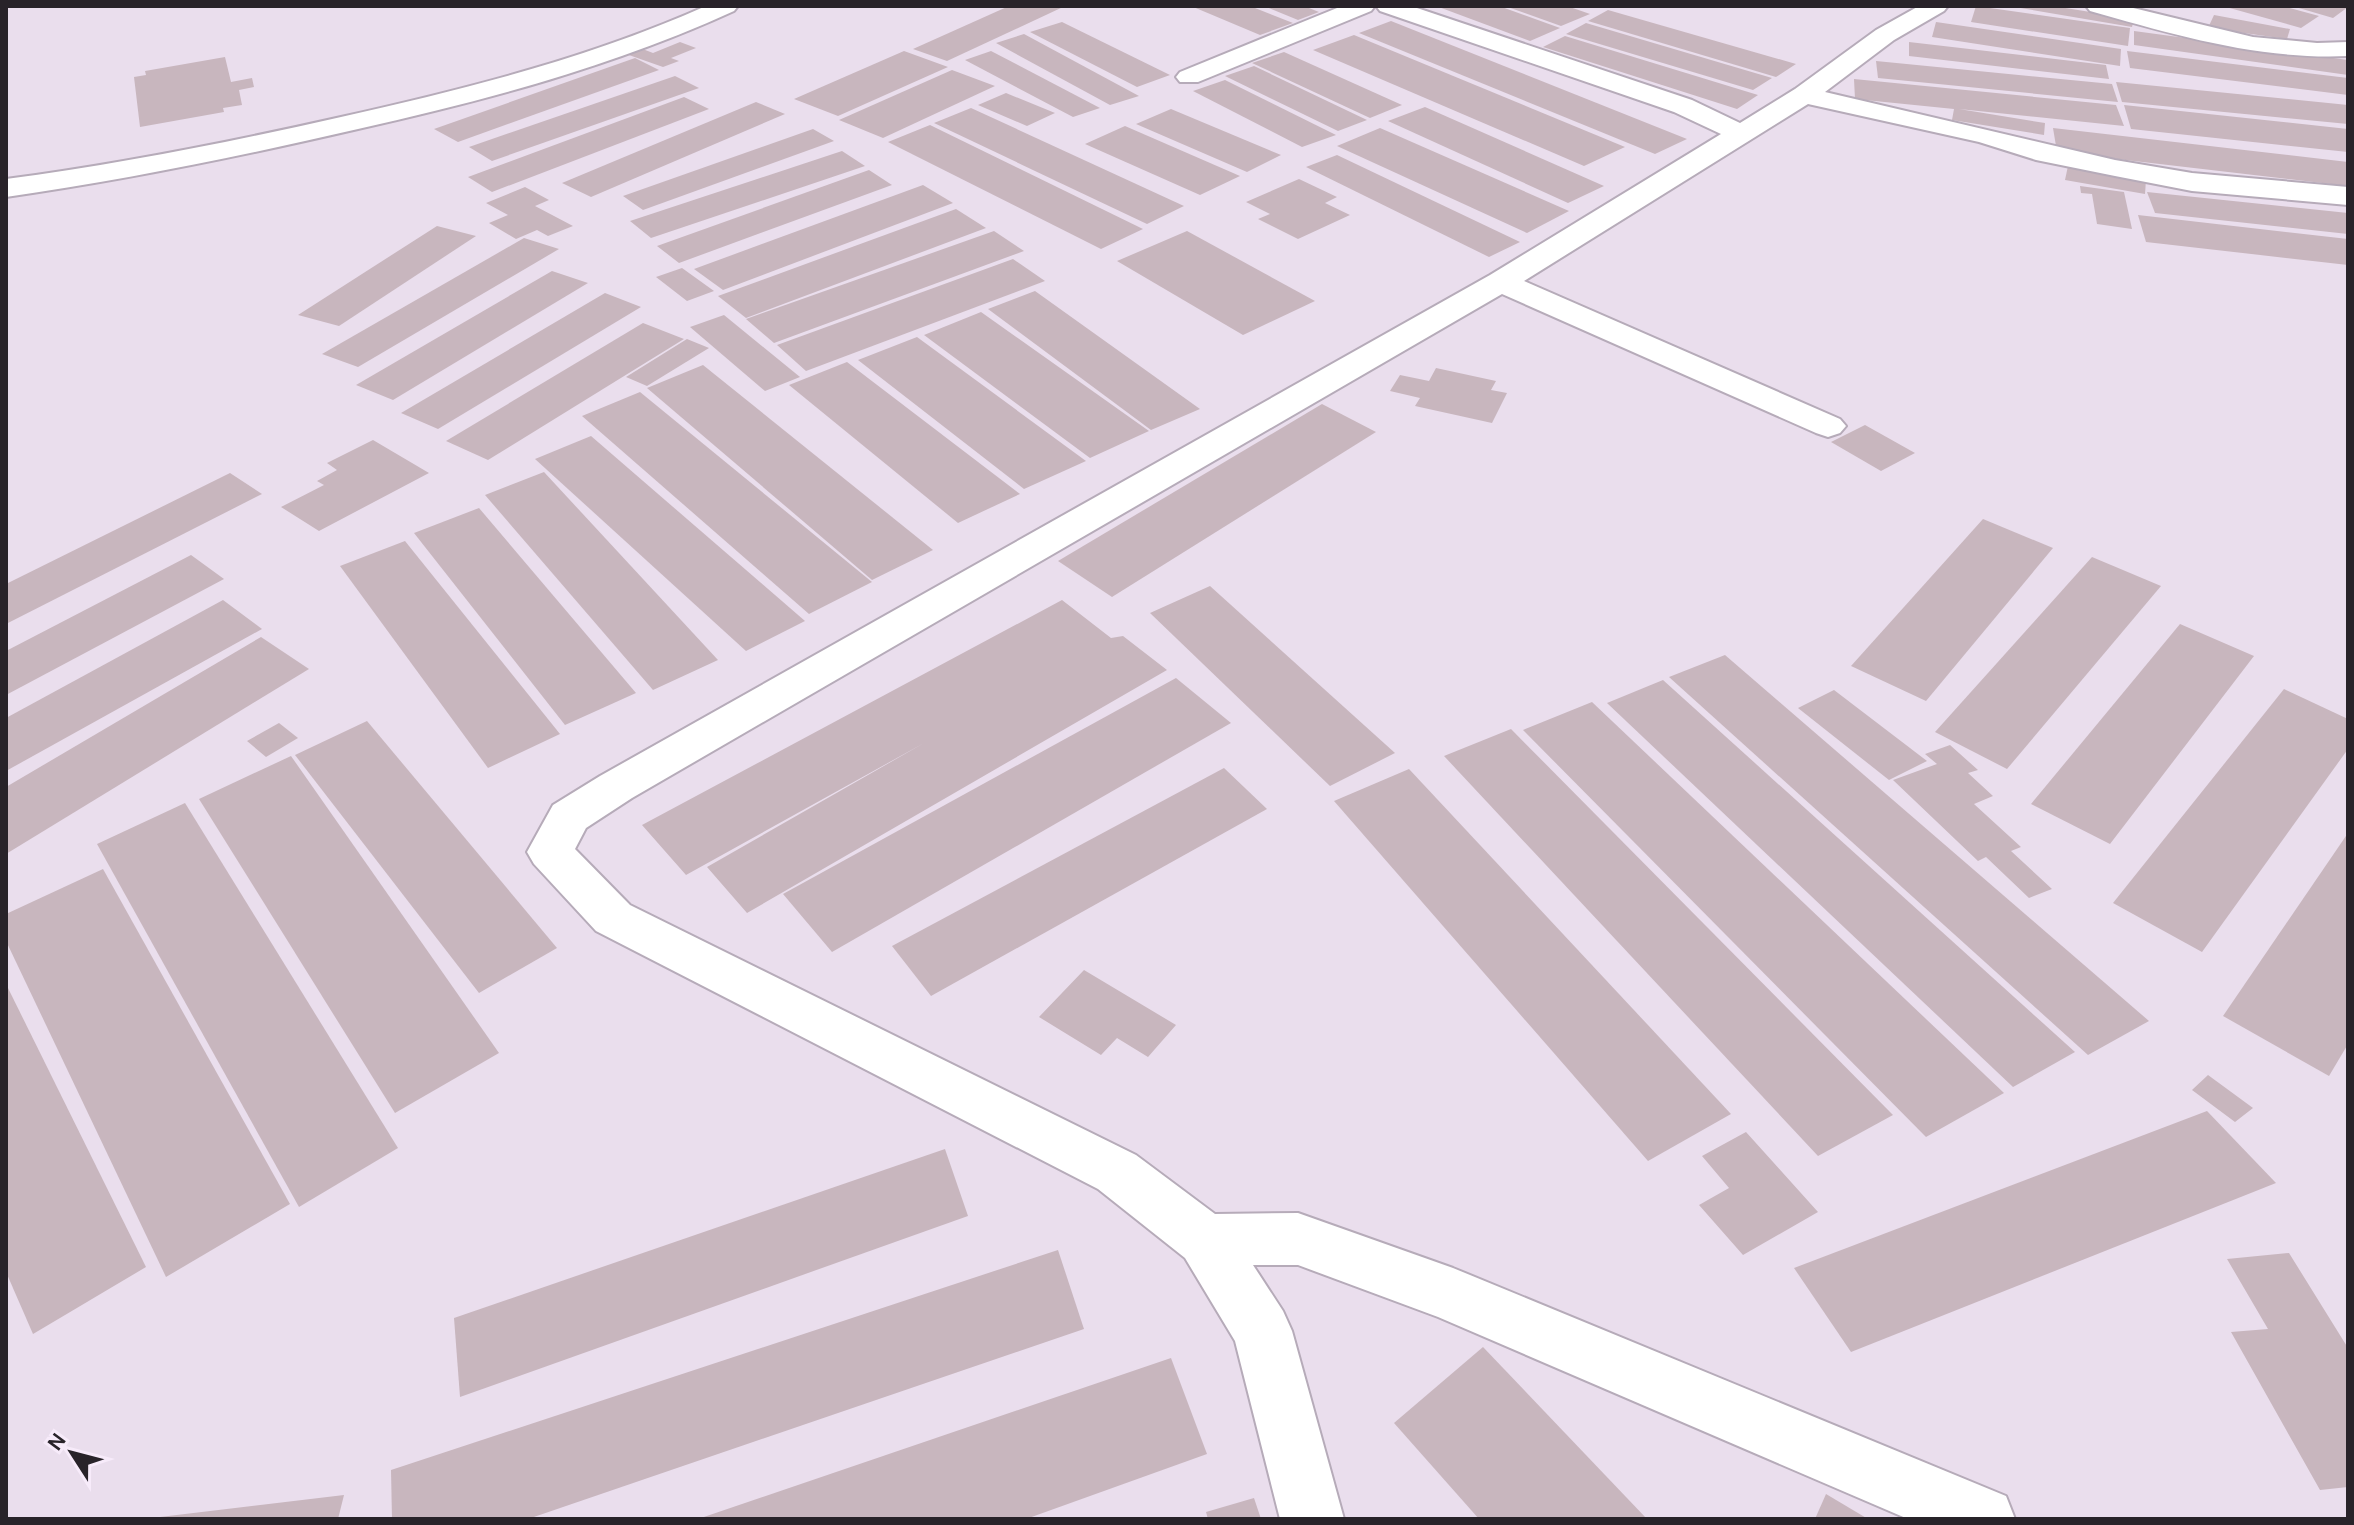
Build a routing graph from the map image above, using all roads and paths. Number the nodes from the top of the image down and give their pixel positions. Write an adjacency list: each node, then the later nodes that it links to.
1 (726, 6): 10 (street)
2 (1363, 6): 7 (street)
3 (1388, 6): 9 (street)
4 (1936, 6): 8 (street)
5 (2098, 6): 6 (street)
6 (2348, 49)
7 (1189, 77)
8 (1804, 95): 9 (street); 11 (street)
9 (1742, 134): 12 (street)
10 (6, 188)
11 (2348, 196)
12 (1501, 282): 13 (street); 14 (street)
13 (1828, 426)
14 (1205, 1240): 15 (street); 16 (street)
15 (1312, 1519)
16 (1983, 1519)

